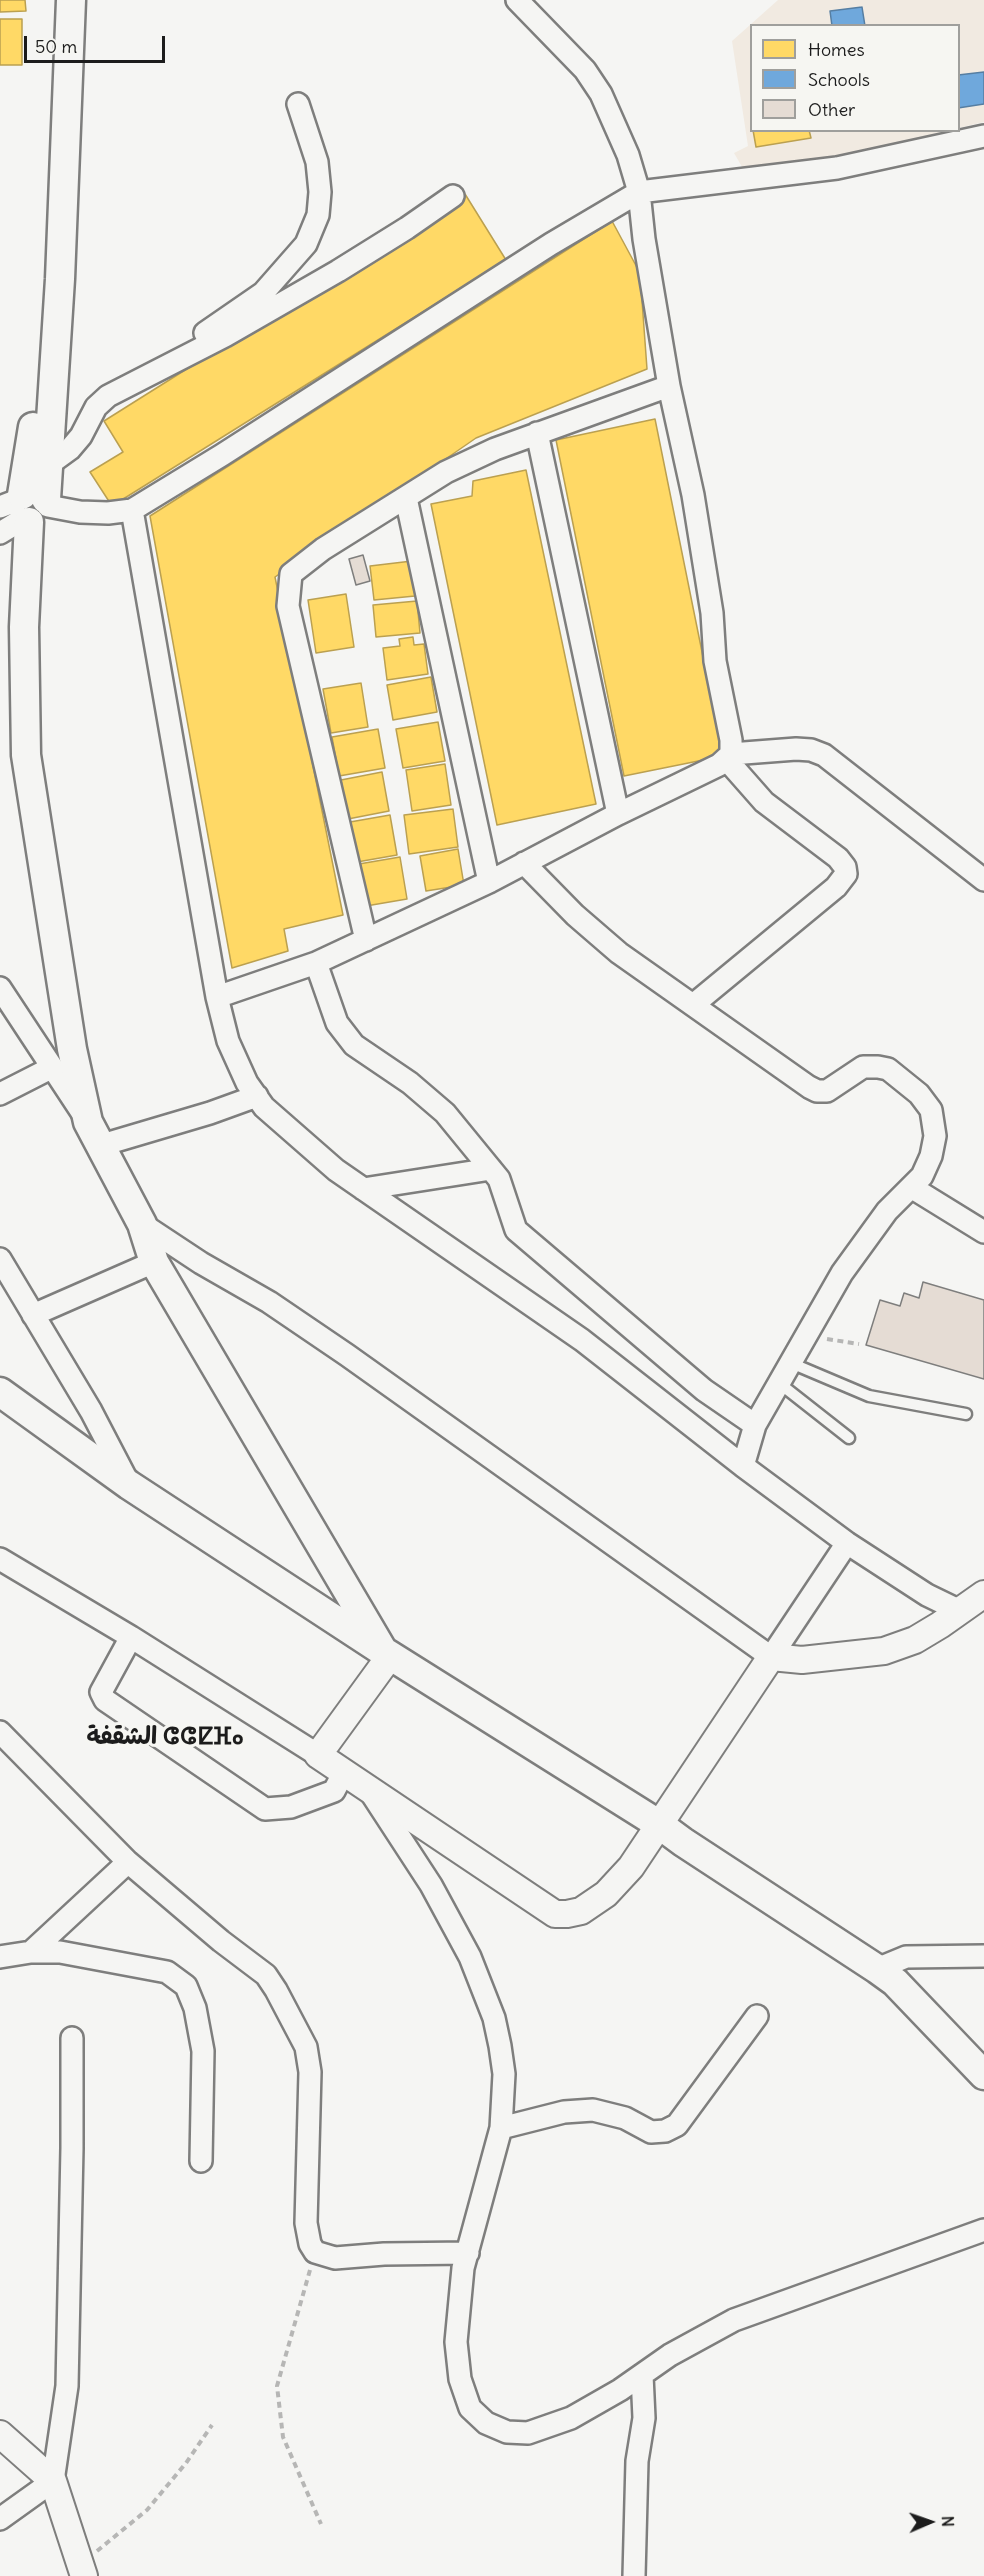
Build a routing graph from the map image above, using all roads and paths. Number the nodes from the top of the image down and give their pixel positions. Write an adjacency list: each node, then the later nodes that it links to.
1 (55, 0): 13 (main road)
2 (71, 0): 11 (main road)
3 (517, 0): 6 (street)
4 (298, 104): 8 (street)
5 (984, 136): 6 (street)
6 (639, 192): 9 (street); 14 (street)
7 (453, 196): 8 (street)
8 (166, 365): 11 (street)
9 (669, 386): 10 (street); 15 (street)
10 (537, 433): 12 (street); 16 (street)
11 (48, 465): 13 (main road)
12 (406, 498): 19 (street); 20 (street)
13 (23, 510): 14 (street); 28 (main road)
14 (132, 510): 23 (street)
15 (729, 757): 16 (street); 18 (street); 24 (street)
16 (618, 814): 17 (street)
17 (524, 863): 19 (street); 24 (street)
18 (984, 880)
19 (489, 882): 20 (street)
20 (366, 940): 21 (street)
21 (316, 963): 23 (street); 29 (street)
22 (0, 988): 25 (street)
23 (217, 997): 27 (street)
24 (693, 1005): 30 (street)
25 (51, 1068): 26 (street); 28 (street)
26 (0, 1094)
27 (257, 1096): 28 (street); 31 (street)
28 (95, 1133): 32 (main road)
29 (491, 1169): 31 (street); 43 (street)
30 (911, 1187): 33 (street); 37 (street)
31 (363, 1189): 45 (street)
32 (142, 1224): 35 (main road); 53 (street)
33 (984, 1232)
34 (0, 1259): 36 (street)
35 (154, 1262): 36 (street); 52 (main road)
36 (33, 1315): 46 (street)
37 (806, 1336): 38 (path); 39 (street)
38 (859, 1344)
39 (791, 1363): 40 (street); 42 (lane)
40 (779, 1383): 43 (street); 44 (lane)
41 (0, 1392): 46 (main road)
42 (966, 1414)
43 (755, 1425): 45 (street)
44 (849, 1438)
45 (742, 1466): 47 (street)
46 (129, 1485): 52 (main road)
47 (848, 1543): 50 (street); 53 (street)
48 (0, 1559): 51 (street)
49 (984, 1594): 50 (street)
50 (960, 1611): 53 (street)
51 (131, 1637): 55 (street); 56 (street)
52 (387, 1653): 55 (street); 58 (main road)
53 (771, 1657): 58 (street)
54 (0, 1732): 59 (street)
55 (318, 1755): 56 (street)
56 (344, 1772): 57 (street)
57 (367, 1787): 58 (street); 67 (street)
58 (660, 1825): 63 (main road)
59 (128, 1862): 60 (street); 70 (street)
60 (31, 1952): 62 (street); 68 (street)
61 (984, 1956): 63 (street)
62 (0, 1957)
63 (877, 1969): 66 (main road)
64 (757, 2016): 67 (street)
65 (72, 2038): 75 (street)
66 (984, 2074)
67 (501, 2128): 71 (street)
68 (201, 2161)
69 (984, 2230): 72 (street)
70 (315, 2252): 71 (street); 77 (path)
71 (468, 2253): 72 (street)
72 (642, 2375): 79 (street)
73 (212, 2425): 78 (path)
74 (0, 2434): 75 (street)
75 (53, 2481): 76 (street); 78 (street)
76 (0, 2519)
77 (321, 2524)
78 (82, 2570)
79 (634, 2576)

